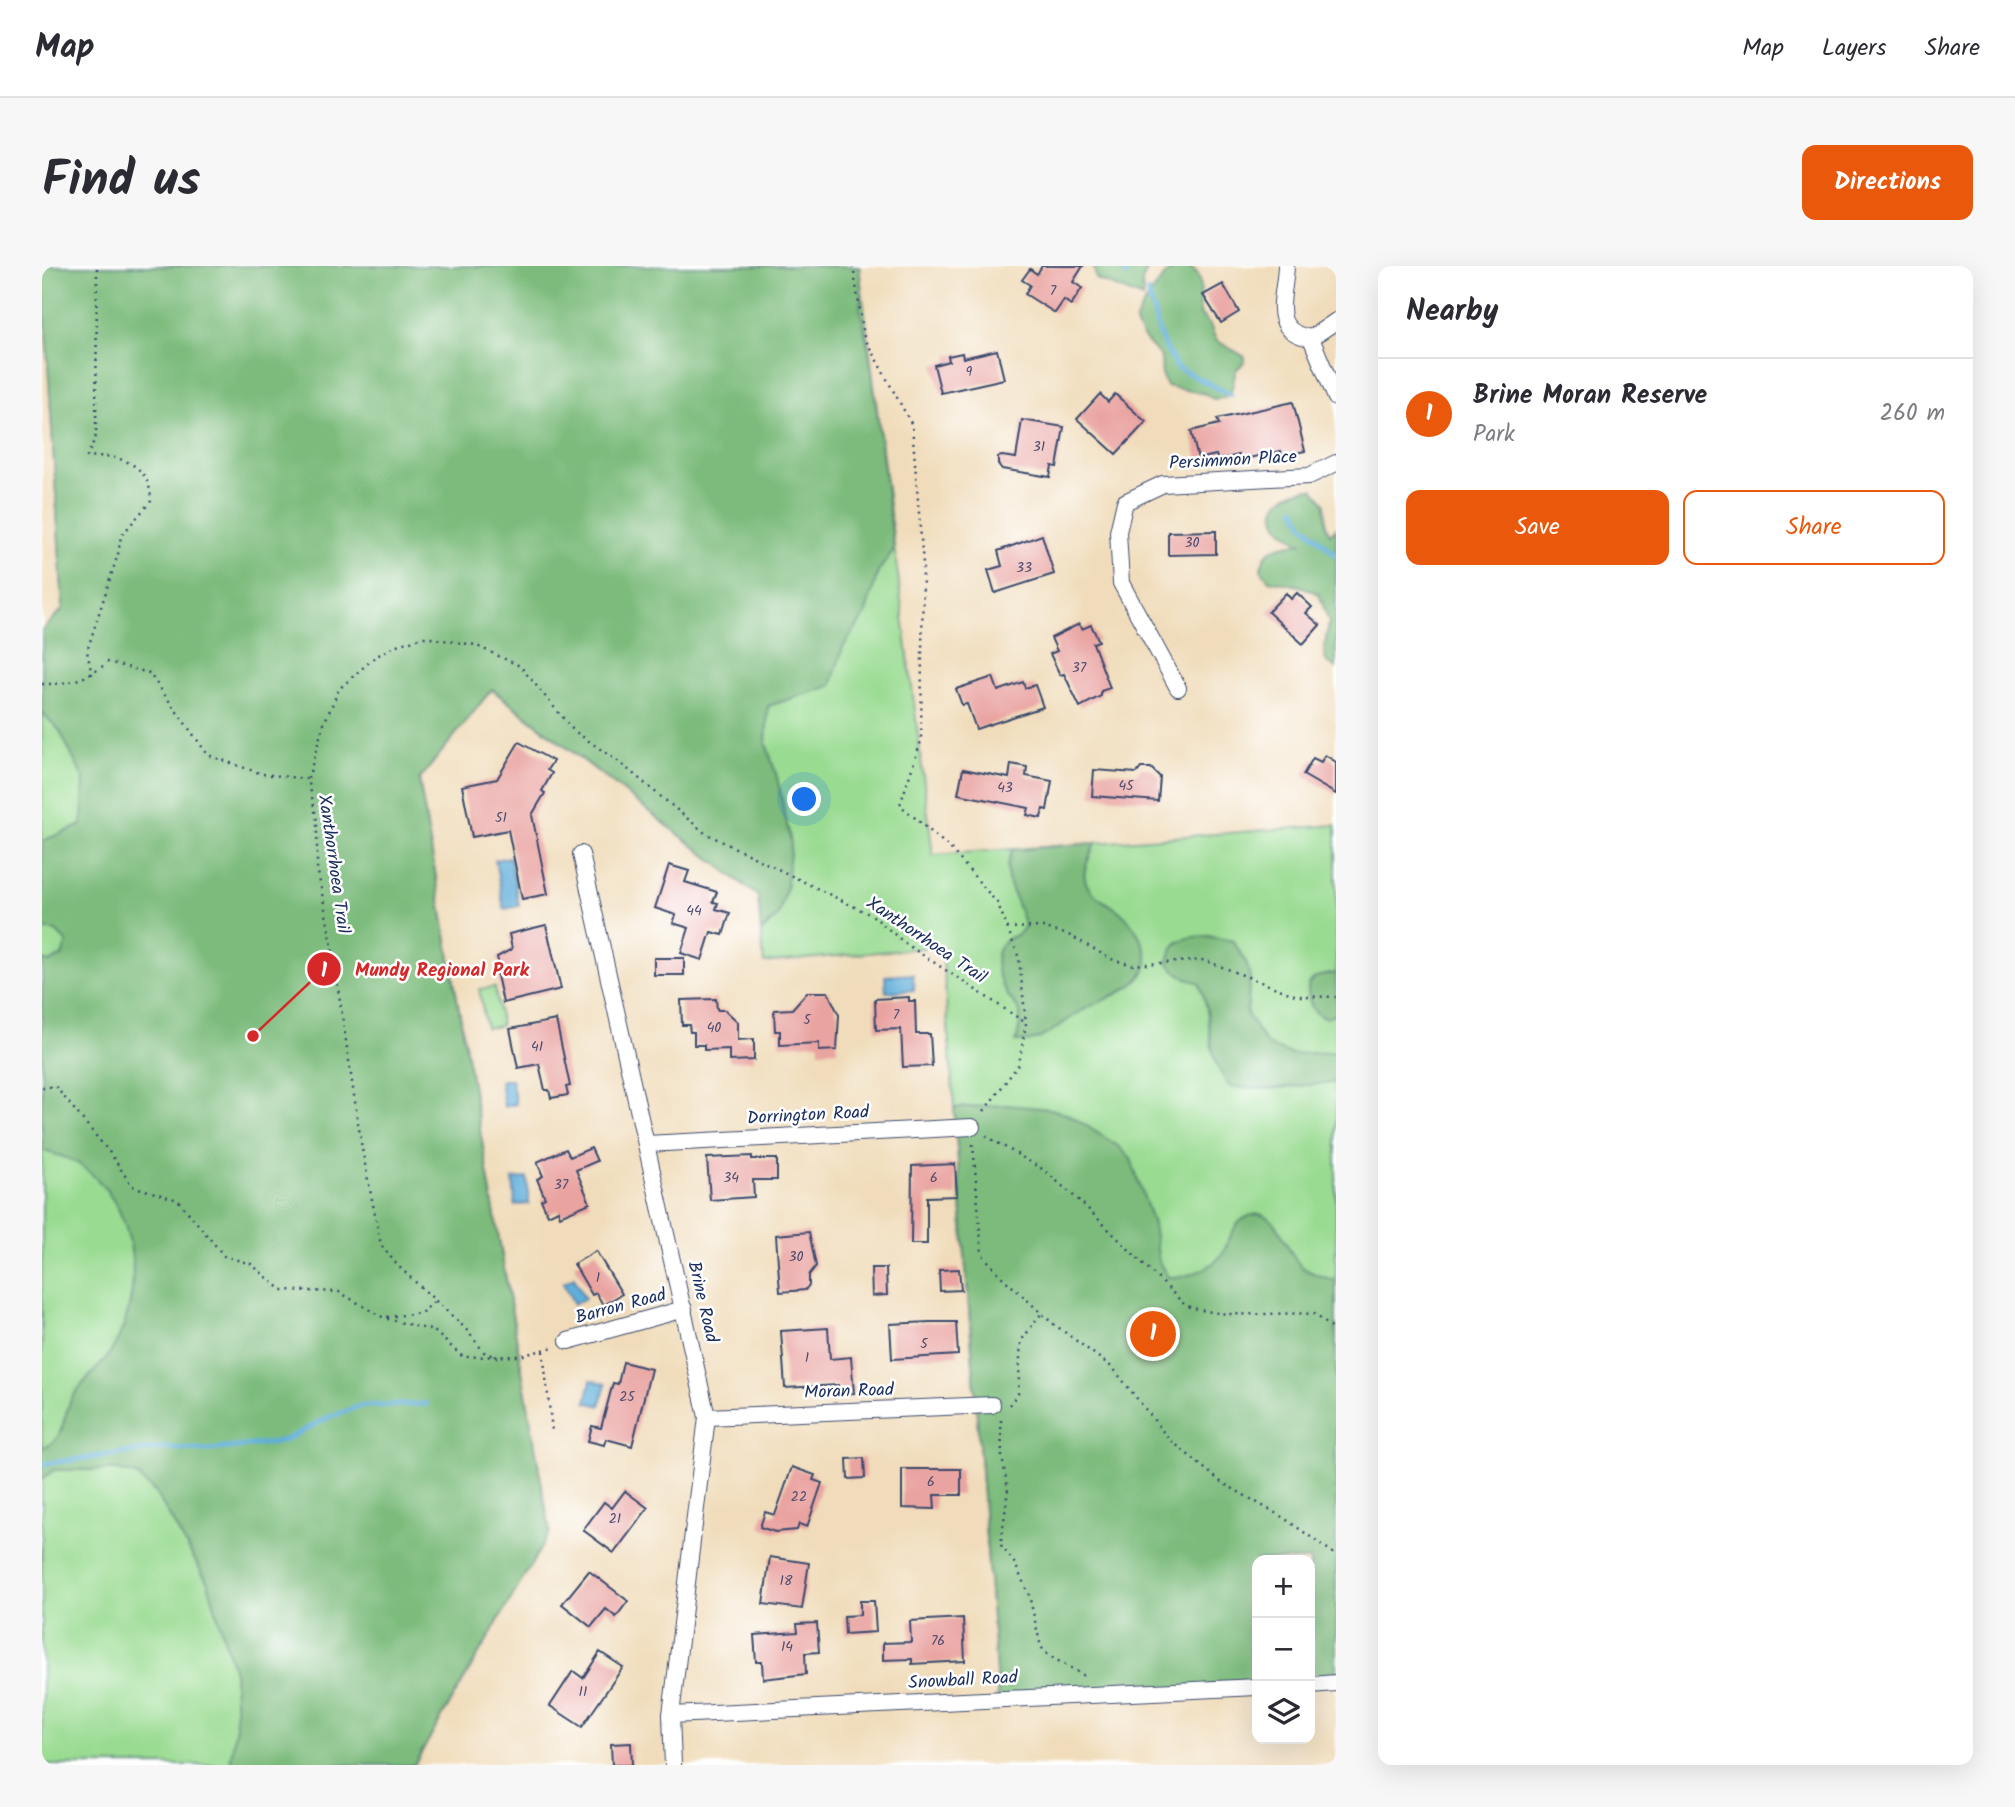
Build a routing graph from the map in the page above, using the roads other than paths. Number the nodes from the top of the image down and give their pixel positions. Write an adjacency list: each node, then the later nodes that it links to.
1 (1286, 266): 3 (street)
2 (1336, 321): 3 (street)
3 (1311, 338): 4 (street)
4 (1336, 398)
5 (1336, 463): 6 (street, Persimmon Place)
6 (1178, 688)
7 (581, 855): 9 (street, Brine Road)
8 (972, 1127): 9 (street, Dorrington Road)
9 (646, 1144): 10 (street, Brine Road)
10 (684, 1310): 11 (street, Barron Road); 13 (street, Brine Road)
11 (568, 1341)
12 (992, 1405): 13 (street, Moran Road)
13 (707, 1417): 17 (street, Brine Road)
14 (1336, 1683): 15 (street)
15 (1315, 1685)
16 (1252, 1687): 17 (street, Snowball Road)
17 (671, 1715): 18 (street, Brine Road)
18 (673, 1765)

